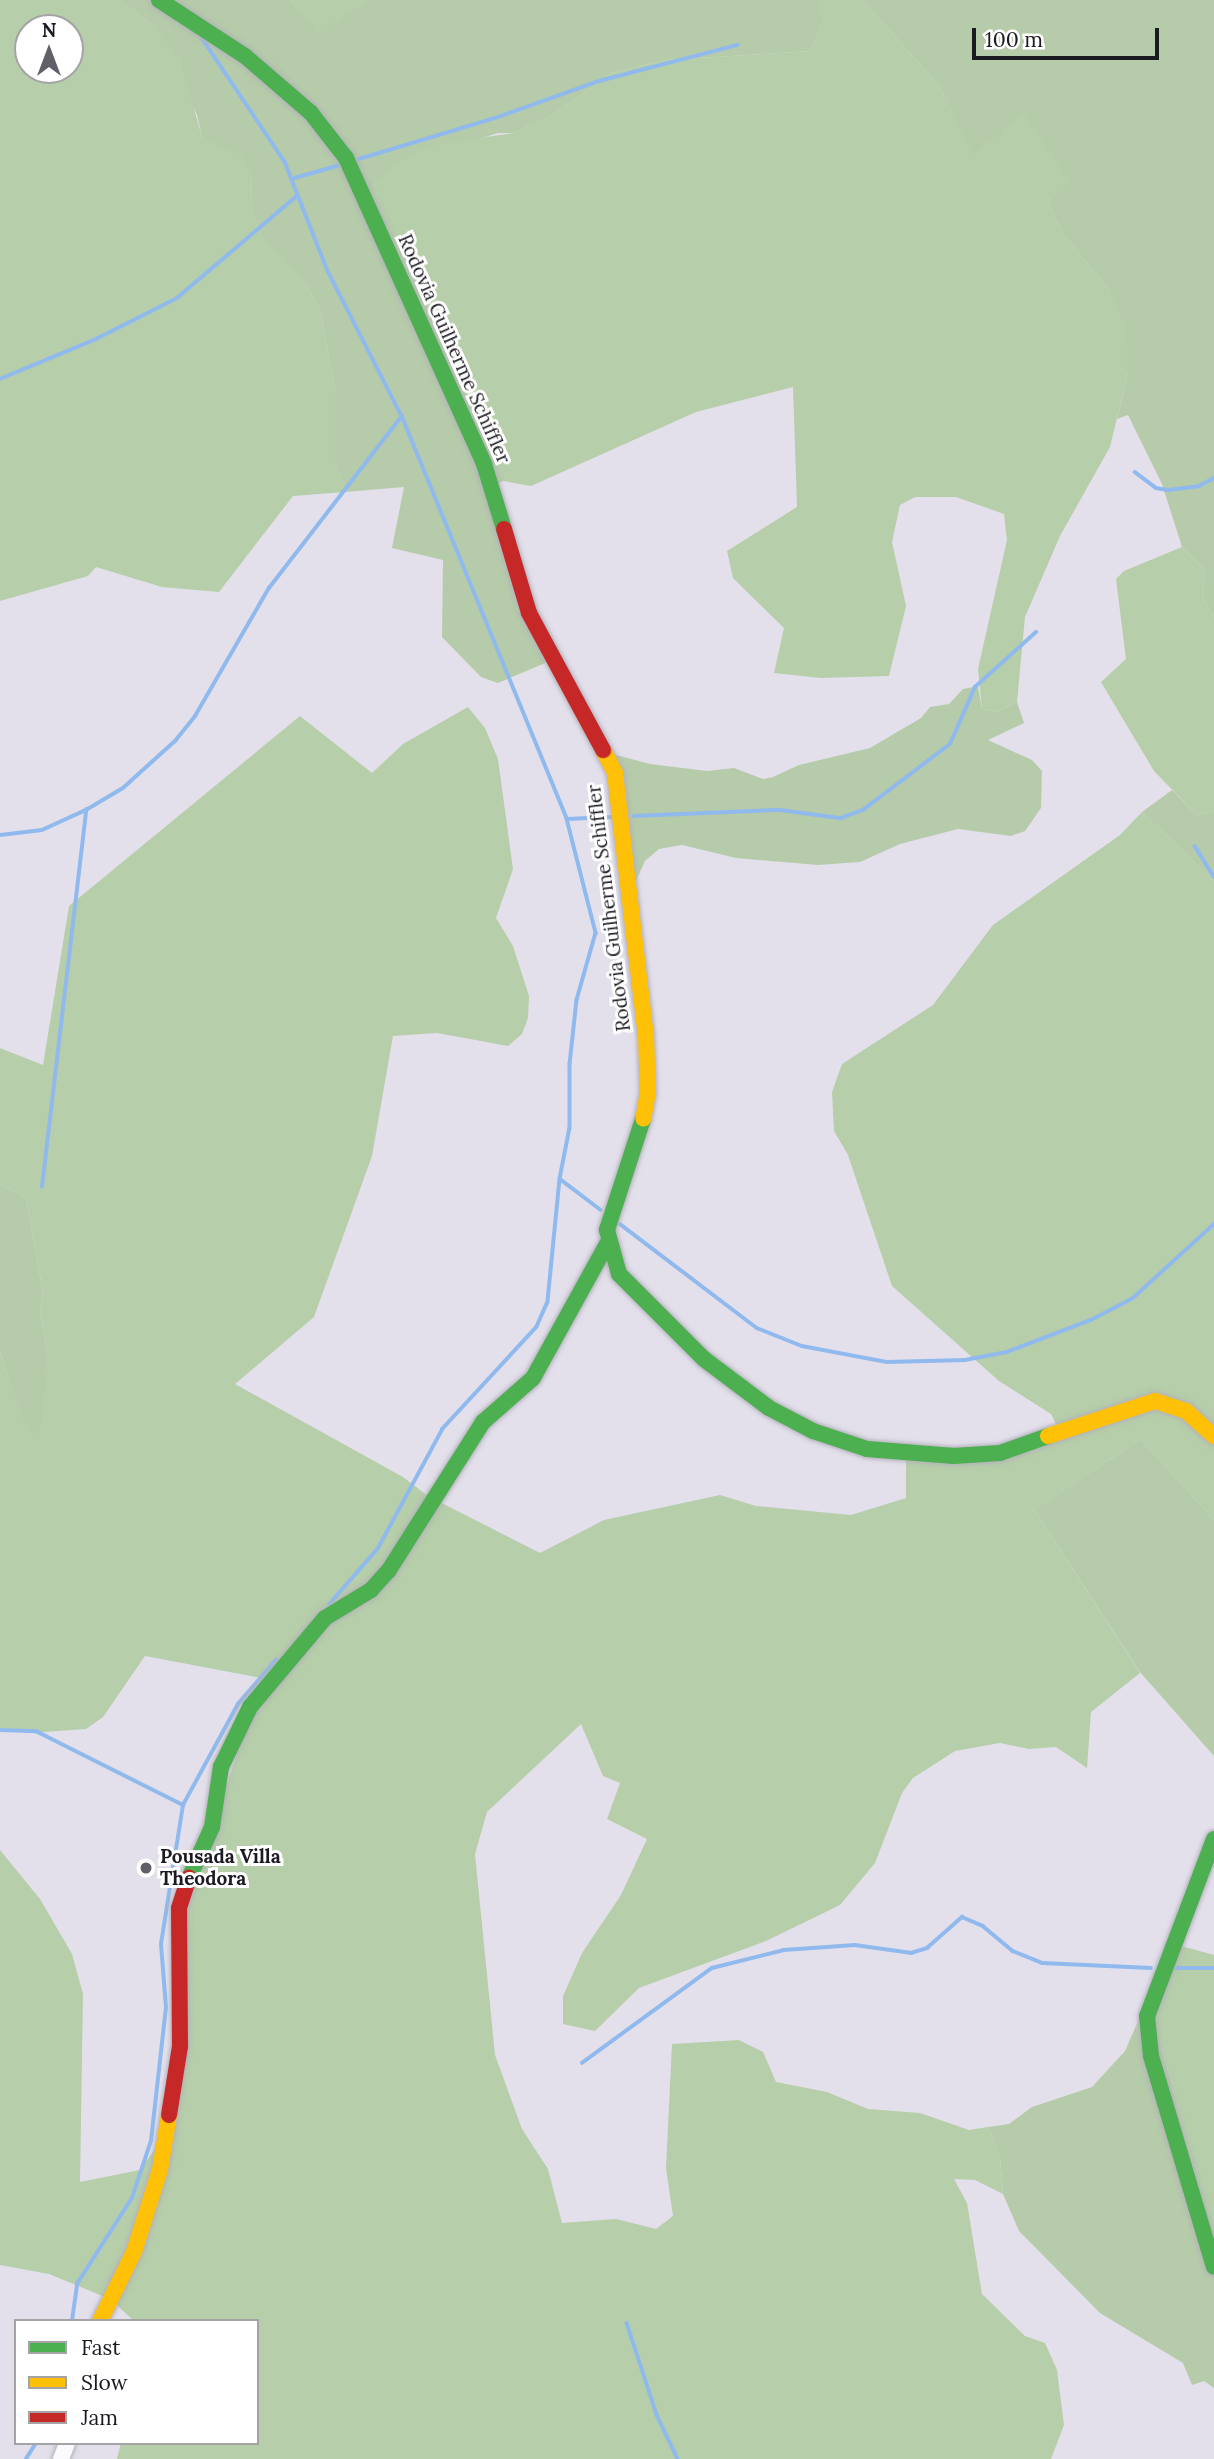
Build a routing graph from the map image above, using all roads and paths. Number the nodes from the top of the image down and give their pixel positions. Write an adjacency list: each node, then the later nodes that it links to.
1 (159, 0): 2 (street, Rodovia Guilherme Schiffler)
2 (608, 1242): 3 (street); 6 (street)
3 (1214, 1436)
4 (1214, 1839): 5 (street)
5 (1214, 2267)
6 (101, 2319)

